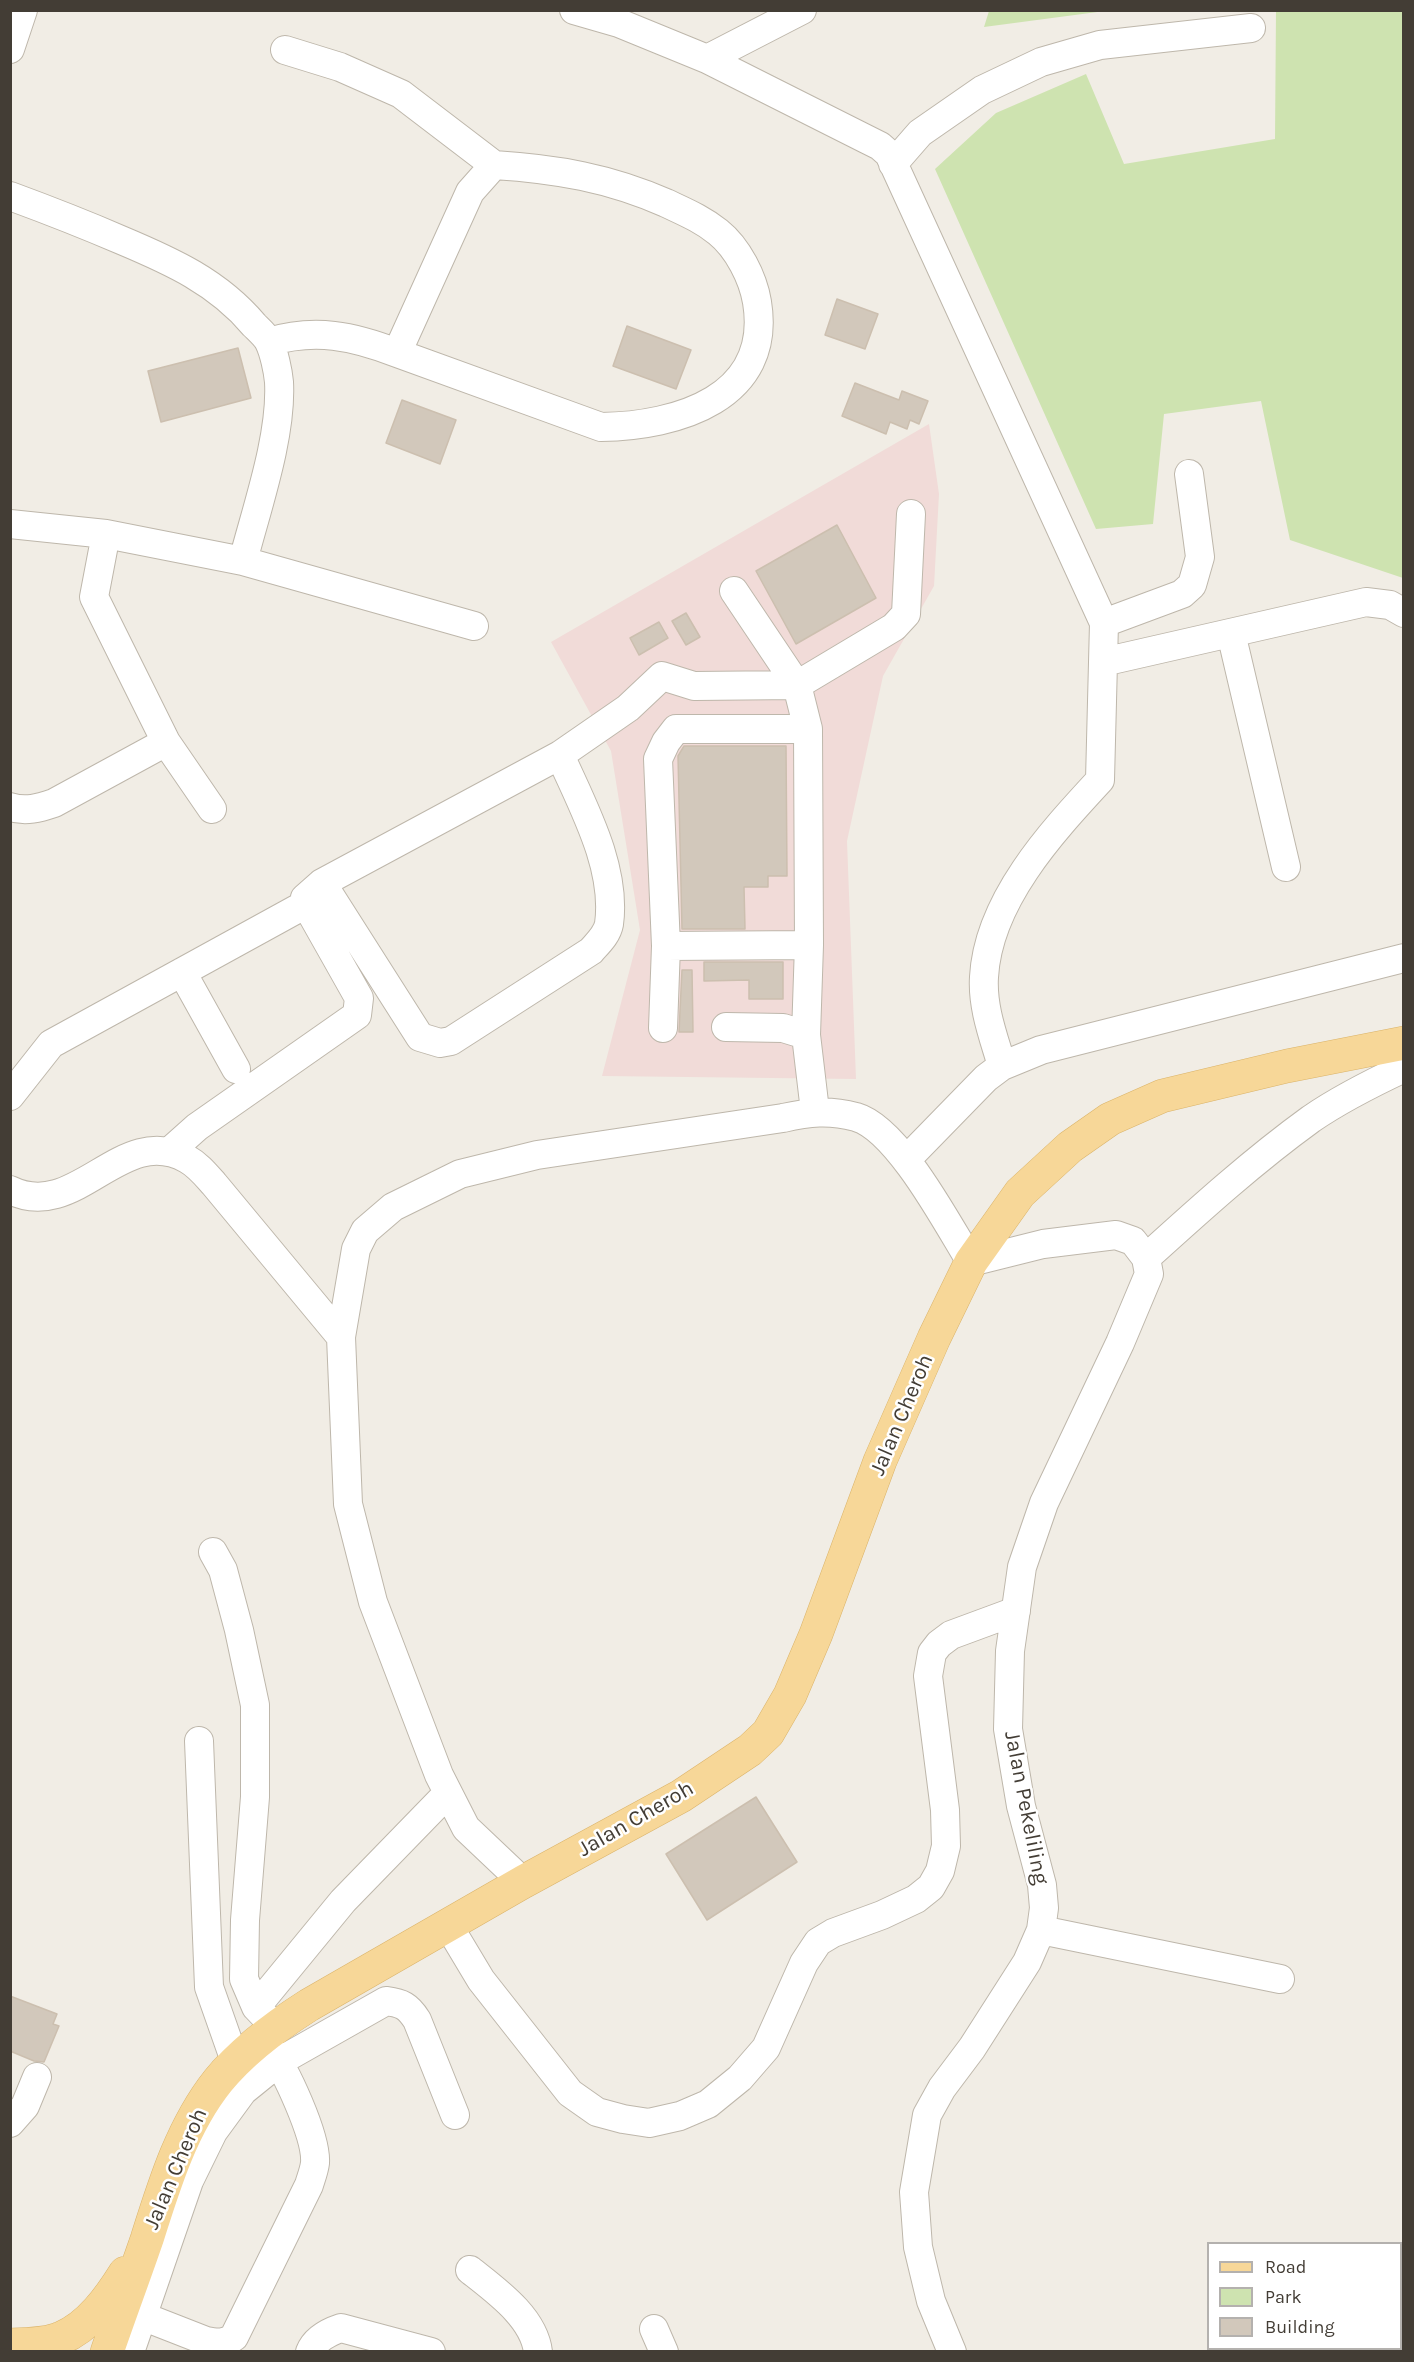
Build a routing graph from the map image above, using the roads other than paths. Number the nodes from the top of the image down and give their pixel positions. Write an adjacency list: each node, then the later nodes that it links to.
1 (23, 10): 7 (street)
2 (574, 10): 5 (street)
3 (649, 10): 5 (street)
4 (802, 10): 9 (street)
5 (619, 23): 9 (street)
6 (1251, 28): 10 (street)
7 (10, 49)
8 (285, 50): 11 (street)
9 (707, 59): 10 (street)
10 (893, 164): 22 (street)
11 (494, 165): 14 (street); 14 (street)
12 (10, 196): 13 (street)
13 (269, 342): 14 (street); 19 (street)
14 (397, 353)
15 (1189, 474): 22 (street)
16 (911, 514): 26 (street)
17 (10, 525): 18 (street)
18 (106, 534): 19 (street); 28 (street)
19 (243, 561): 23 (street)
20 (734, 591): 26 (street)
21 (1404, 613): 24 (street)
22 (1104, 623): 25 (street)
23 (474, 626)
24 (1231, 633): 25 (street); 32 (street)
25 (1103, 662): 42 (street)
26 (797, 685): 27 (street); 29 (street)
27 (808, 729): 34 (street); 35 (street)
28 (166, 742): 30 (street); 31 (street)
29 (560, 755): 33 (street); 33 (street)
30 (10, 807)
31 (212, 809)
32 (1286, 867)
33 (314, 893): 37 (street); 47 (street)
34 (809, 945): 35 (street); 40 (street)
35 (666, 946): 39 (street)
36 (1404, 958): 42 (street)
37 (182, 972): 44 (street); 45 (street)
38 (726, 1027): 40 (street)
39 (663, 1028)
40 (806, 1035): 46 (street)
41 (1404, 1043): 51 (main road, Jalan Cheroh)
42 (1002, 1066): 48 (street)
43 (1404, 1068): 50 (street)
44 (236, 1069)
45 (10, 1096)
46 (815, 1111): 48 (street); 52 (street)
47 (169, 1152): 49 (street); 52 (street)
48 (907, 1159): 51 (street)
49 (10, 1190)
50 (1146, 1258): 51 (street); 54 (street, Jalan Pekeliling)
51 (971, 1262): 57 (main road, Jalan Cheroh)
52 (341, 1337): 56 (street)
53 (213, 1552): 61 (street)
54 (1016, 1611): 58 (street); 59 (street, Jalan Pekeliling)
55 (199, 1741): 62 (street)
56 (448, 1793): 57 (street); 61 (street)
57 (523, 1882): 58 (main road, Jalan Cheroh)
58 (448, 1925): 61 (main road, Jalan Cheroh)
59 (1041, 1930): 60 (street); 75 (street, Jalan Pekeliling)
60 (1280, 1979)
61 (268, 2034): 62 (main road, Jalan Cheroh); 64 (street); 68 (street); 68 (street)
62 (235, 2061): 66 (main road, Jalan Cheroh)
63 (37, 2077): 65 (street)
64 (455, 2115)
65 (10, 2122)
66 (146, 2241): 69 (main road); 70 (main road)
67 (470, 2270): 74 (street)
68 (142, 2316): 71 (street)
69 (10, 2345)
70 (107, 2352)
71 (130, 2352)
72 (309, 2352): 73 (street)
73 (430, 2352)
74 (538, 2352)
75 (952, 2352)

